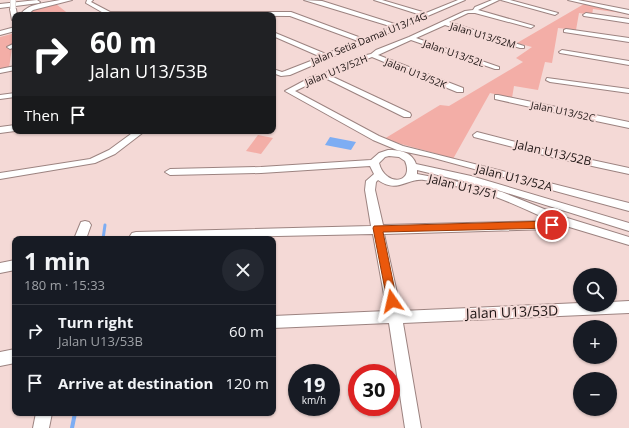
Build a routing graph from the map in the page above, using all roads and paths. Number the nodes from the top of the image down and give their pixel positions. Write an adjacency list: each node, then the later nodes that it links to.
1 (12, 0): 13 (street); 16 (street, bridge)
2 (20, 0): 17 (street)
3 (29, 0): 13 (street)
4 (49, 0): 13 (street)
5 (69, 0): 18 (street)
6 (90, 0): 19 (street)
7 (307, 0): 29 (street)
8 (376, 0): 24 (street)
9 (462, 0): 24 (street, Jalan Setia Damai U13/14G)
10 (496, 0): 15 (street, Jalan U13/52H)
11 (504, 0): 21 (street)
12 (571, 0): 20 (street)
13 (0, 4)
14 (0, 10): 22 (street)
15 (475, 11): 27 (street, Jalan U13/52H); 28 (street)
16 (13, 12)
17 (21, 12)
18 (25, 12)
19 (106, 12)
20 (629, 12)
21 (555, 13)
22 (12, 14)
23 (276, 15): 35 (street)
24 (427, 15): 29 (street, Jalan Setia Damai U13/14G)
25 (586, 16): 26 (street)
26 (629, 21)
27 (445, 23): 34 (street, Jalan U13/52H); 37 (street, Jalan U13/52M)
28 (532, 26)
29 (399, 27): 35 (street, Jalan Setia Damai U13/14G)
30 (12, 30): 32 (street)
31 (566, 31): 36 (street)
32 (0, 33)
33 (276, 35): 40 (street)
34 (412, 38): 39 (street, Jalan U13/52H); 42 (street, Jalan U13/52L)
35 (364, 40): 40 (street, Jalan Setia Damai U13/14G)
36 (629, 40)
37 (522, 47)
38 (562, 52): 41 (street)
39 (373, 55): 46 (street, Jalan U13/52H); 48 (street, Jalan U13/52K)
40 (325, 56): 45 (street, Jalan Setia Damai U13/14G)
41 (629, 62)
42 (497, 68)
43 (12, 69): 44 (street)
44 (0, 71)
45 (276, 72)
46 (326, 76): 53 (street); 59 (street, Jalan U13/52H)
47 (550, 80): 49 (street)
48 (460, 90)
49 (629, 91)
50 (12, 95): 51 (street)
51 (0, 97)
52 (498, 97): 54 (street, Jalan U13/52C)
53 (407, 115)
54 (629, 125)
55 (12, 128): 56 (street)
56 (0, 130)
57 (137, 134): 64 (street)
58 (477, 135): 61 (street, Jalan U13/52B)
59 (398, 150): 60 (street); 63 (street); 66 (street, Jalan U13/52A)
60 (374, 163): 62 (street); 65 (street)
61 (629, 171)
62 (170, 172)
63 (411, 172): 65 (street); 70 (street, Jalan U13/51); 73 (street, Jalan U13/51)
64 (0, 176)
65 (379, 177): 69 (street)
66 (629, 207)
67 (85, 225): 71 (street)
68 (552, 225): 69 (street)
69 (378, 228): 72 (street); 77 (street)
70 (629, 228)
71 (81, 236)
72 (136, 236)
73 (629, 241)
74 (12, 266): 75 (street)
75 (0, 268)
76 (629, 308): 77 (street, Jalan U13/53D)
77 (394, 316): 78 (street, Jalan U13/53D); 83 (street)
78 (276, 322)
79 (12, 357): 80 (street)
80 (0, 359)
81 (43, 416): 82 (street)
82 (41, 428)
83 (413, 428)

